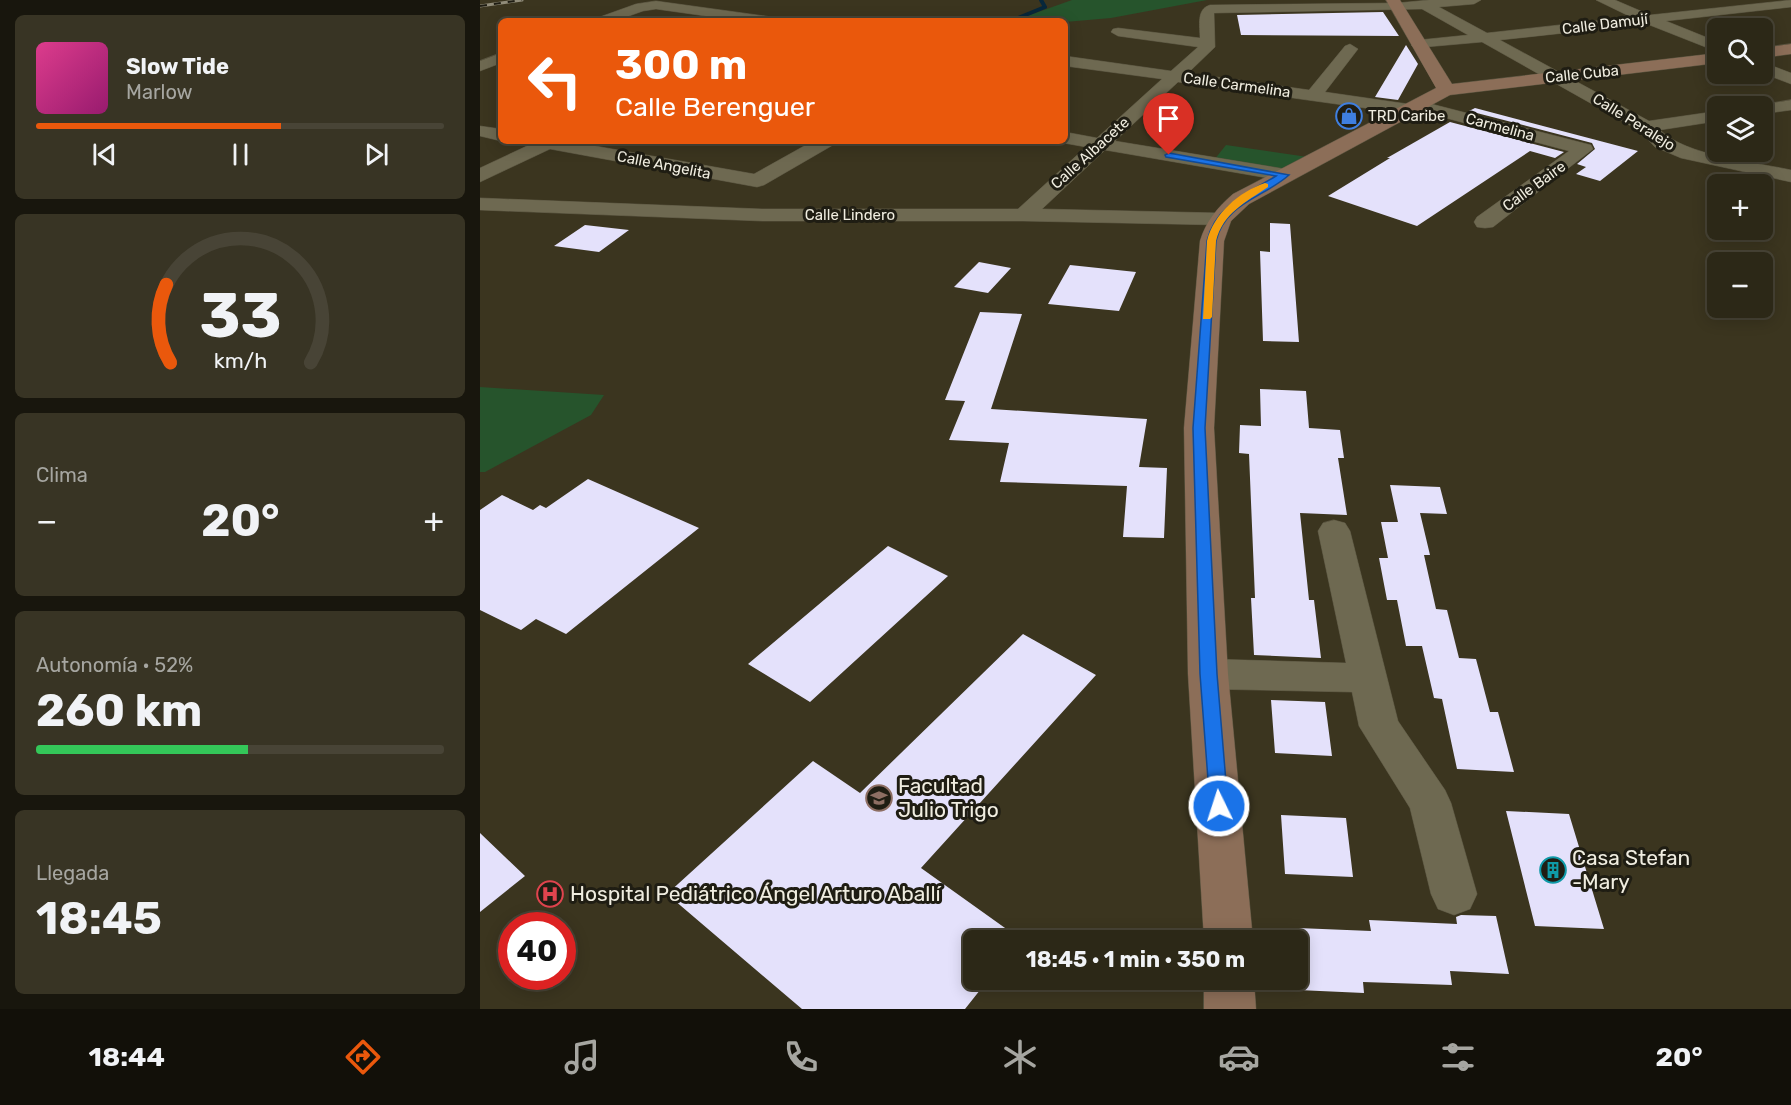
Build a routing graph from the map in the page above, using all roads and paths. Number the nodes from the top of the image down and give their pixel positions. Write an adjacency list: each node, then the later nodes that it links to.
1 (1474, 0): 5 (street)
2 (1603, 0): 8 (street)
3 (1790, 1): 8 (street, Calle Damují)
4 (1395, 4): 5 (street); 12 (street); 13 (street)
5 (1425, 5): 10 (street, Calle Peralejo)
6 (611, 18): 7 (street)
7 (749, 18)
8 (1648, 19): 10 (street, Calle Damují); 11 (street)
9 (1118, 32): 12 (street)
10 (1488, 38): 13 (street, Calle Damují); 23 (street, Calle Peralejo)
11 (1707, 43)
12 (1208, 44): 22 (street, Calle Albacete)
13 (1419, 45): 25 (street)
14 (1350, 49): 26 (street)
15 (1791, 49): 17 (street)
16 (498, 51): 20 (street)
17 (1773, 51)
18 (1707, 59): 23 (street, Calle Cuba)
19 (1068, 61): 22 (street, Calle Carmelina)
20 (480, 66)
21 (1773, 72): 24 (street)
22 (1176, 76): 26 (street, Calle Carmelina); 38 (street, Calle Albacete)
23 (1556, 76): 25 (street, Calle Cuba); 31 (street, Calle Peralejo)
24 (1791, 79)
25 (1446, 90): 28 (street, Calle Cuba)
26 (1314, 95): 28 (street, Calle Carmelina)
27 (1791, 105): 29 (street)
28 (1412, 107): 39 (street, Carmelina); 40 (street, Calle Cuba)
29 (1773, 107)
30 (1707, 118): 31 (street)
31 (1647, 127): 42 (street, Calle Peralejo)
32 (480, 131): 33 (street)
33 (498, 134)
34 (1068, 139): 38 (street)
35 (541, 144): 41 (street)
36 (556, 144): 37 (street, Calle Angelita)
37 (821, 144)
38 (1100, 144): 40 (street); 44 (street, Calle Albacete)
39 (1584, 149): 46 (street, Calle Baire)
40 (1284, 175): 45 (street, Calle Cuba)
41 (480, 176)
42 (1791, 176)
43 (480, 204): 44 (street, Calle Lindero)
44 (1023, 215): 45 (street, Calle Lindero)
45 (1220, 219): 48 (street)
46 (1485, 222)
47 (1334, 531): 49 (street)
48 (1208, 674): 49 (street); 51 (street)
49 (1368, 678): 50 (street)
50 (1454, 894)
51 (1227, 930)
52 (1229, 990): 53 (street)
53 (1230, 1009)

